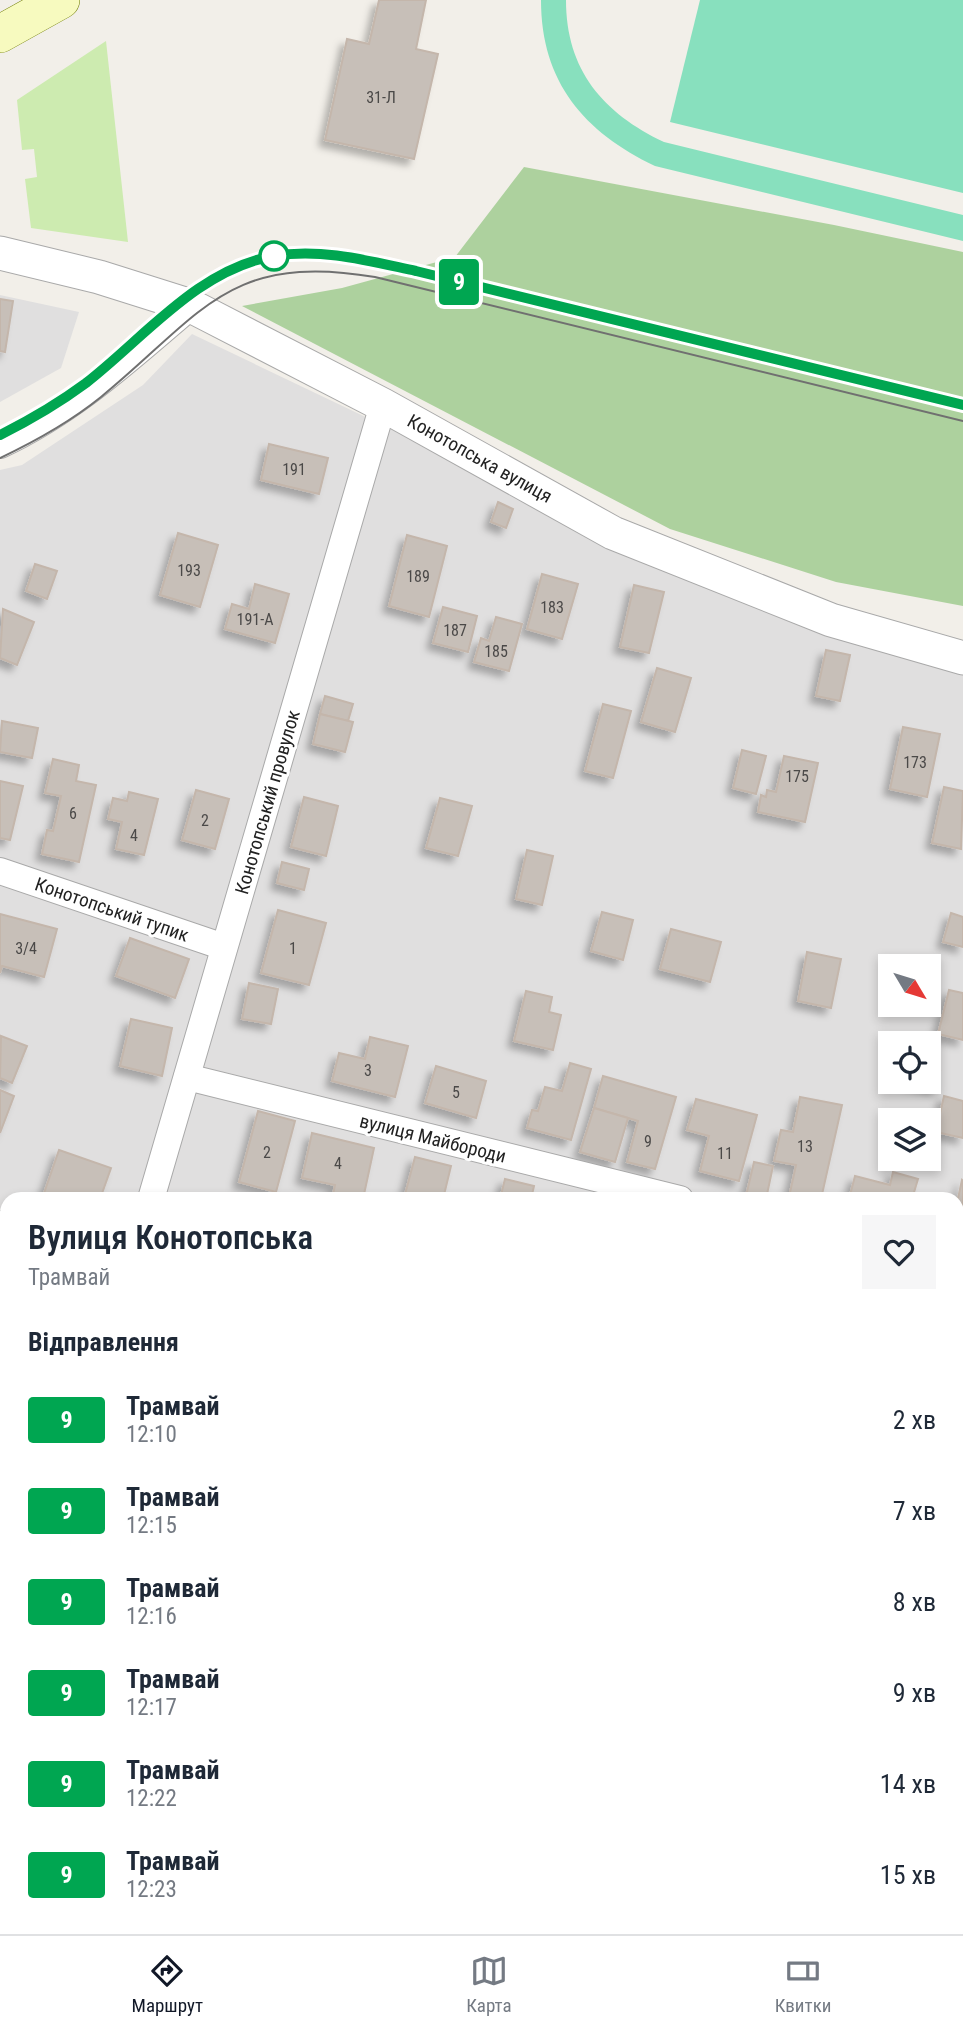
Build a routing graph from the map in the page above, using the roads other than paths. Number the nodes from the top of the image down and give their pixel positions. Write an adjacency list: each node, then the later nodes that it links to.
1 (61, 0): 2 (main road)
2 (0, 34)
3 (0, 253): 4 (street, Конотопська вулиця)
4 (191, 306): 5 (street, Конотопська вулиця); 6 (street)
5 (383, 405): 7 (street, Конотопська вулиця); 9 (street, Конотопський провулок)
6 (0, 445)
7 (963, 658)
8 (0, 871): 9 (street, Конотопський тупик)
9 (224, 947): 10 (street, Конотопський провулок)
10 (187, 1077): 11 (street, Конотопський провулок); 12 (street, вулиця Майбороди)
11 (153, 1192)
12 (652, 1192)

